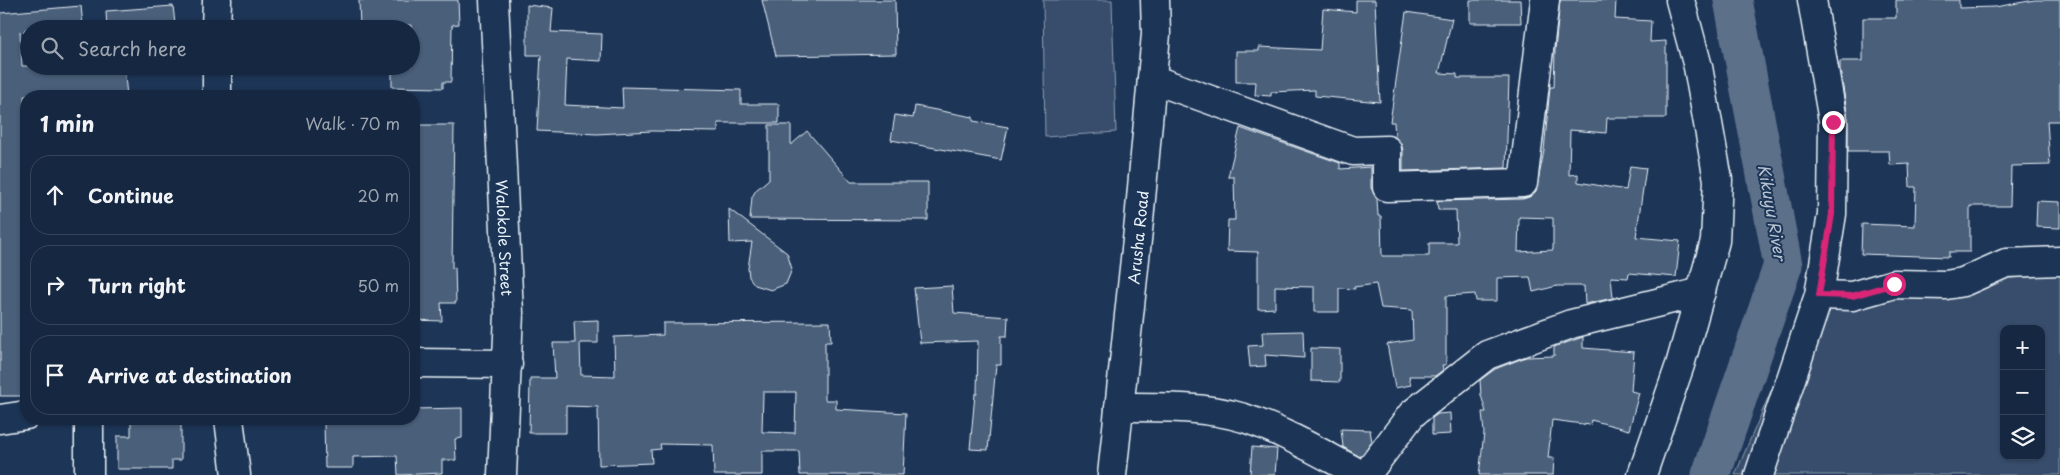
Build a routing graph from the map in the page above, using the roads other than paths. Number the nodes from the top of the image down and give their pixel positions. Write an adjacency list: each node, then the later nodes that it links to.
1 (217, 0): 7 (main road)
2 (494, 0): 15 (main road, Walokole Street)
3 (1155, 0): 9 (main road, Arusha Road)
4 (1545, 0): 9 (main road)
5 (1680, 0): 12 (main road)
6 (1812, 0): 13 (main road)
7 (216, 20)
8 (217, 75): 10 (main road)
9 (1152, 79): 16 (main road, Arusha Road)
10 (217, 90)
11 (2060, 261): 13 (main road)
12 (1701, 292): 26 (main road); 27 (main road)
13 (1819, 295): 28 (main road)
14 (420, 363): 15 (main road)
15 (508, 364): 23 (main road, Walokole Street)
16 (1119, 407): 24 (main road, Arusha Road); 25 (main road)
17 (20, 417): 18 (main road)
18 (0, 419)
19 (88, 425): 21 (main road)
20 (231, 425): 22 (main road)
21 (88, 475)
22 (236, 475)
23 (502, 475)
24 (1112, 475)
25 (1358, 475)
26 (1366, 475)
27 (1642, 475)
28 (1759, 475)

